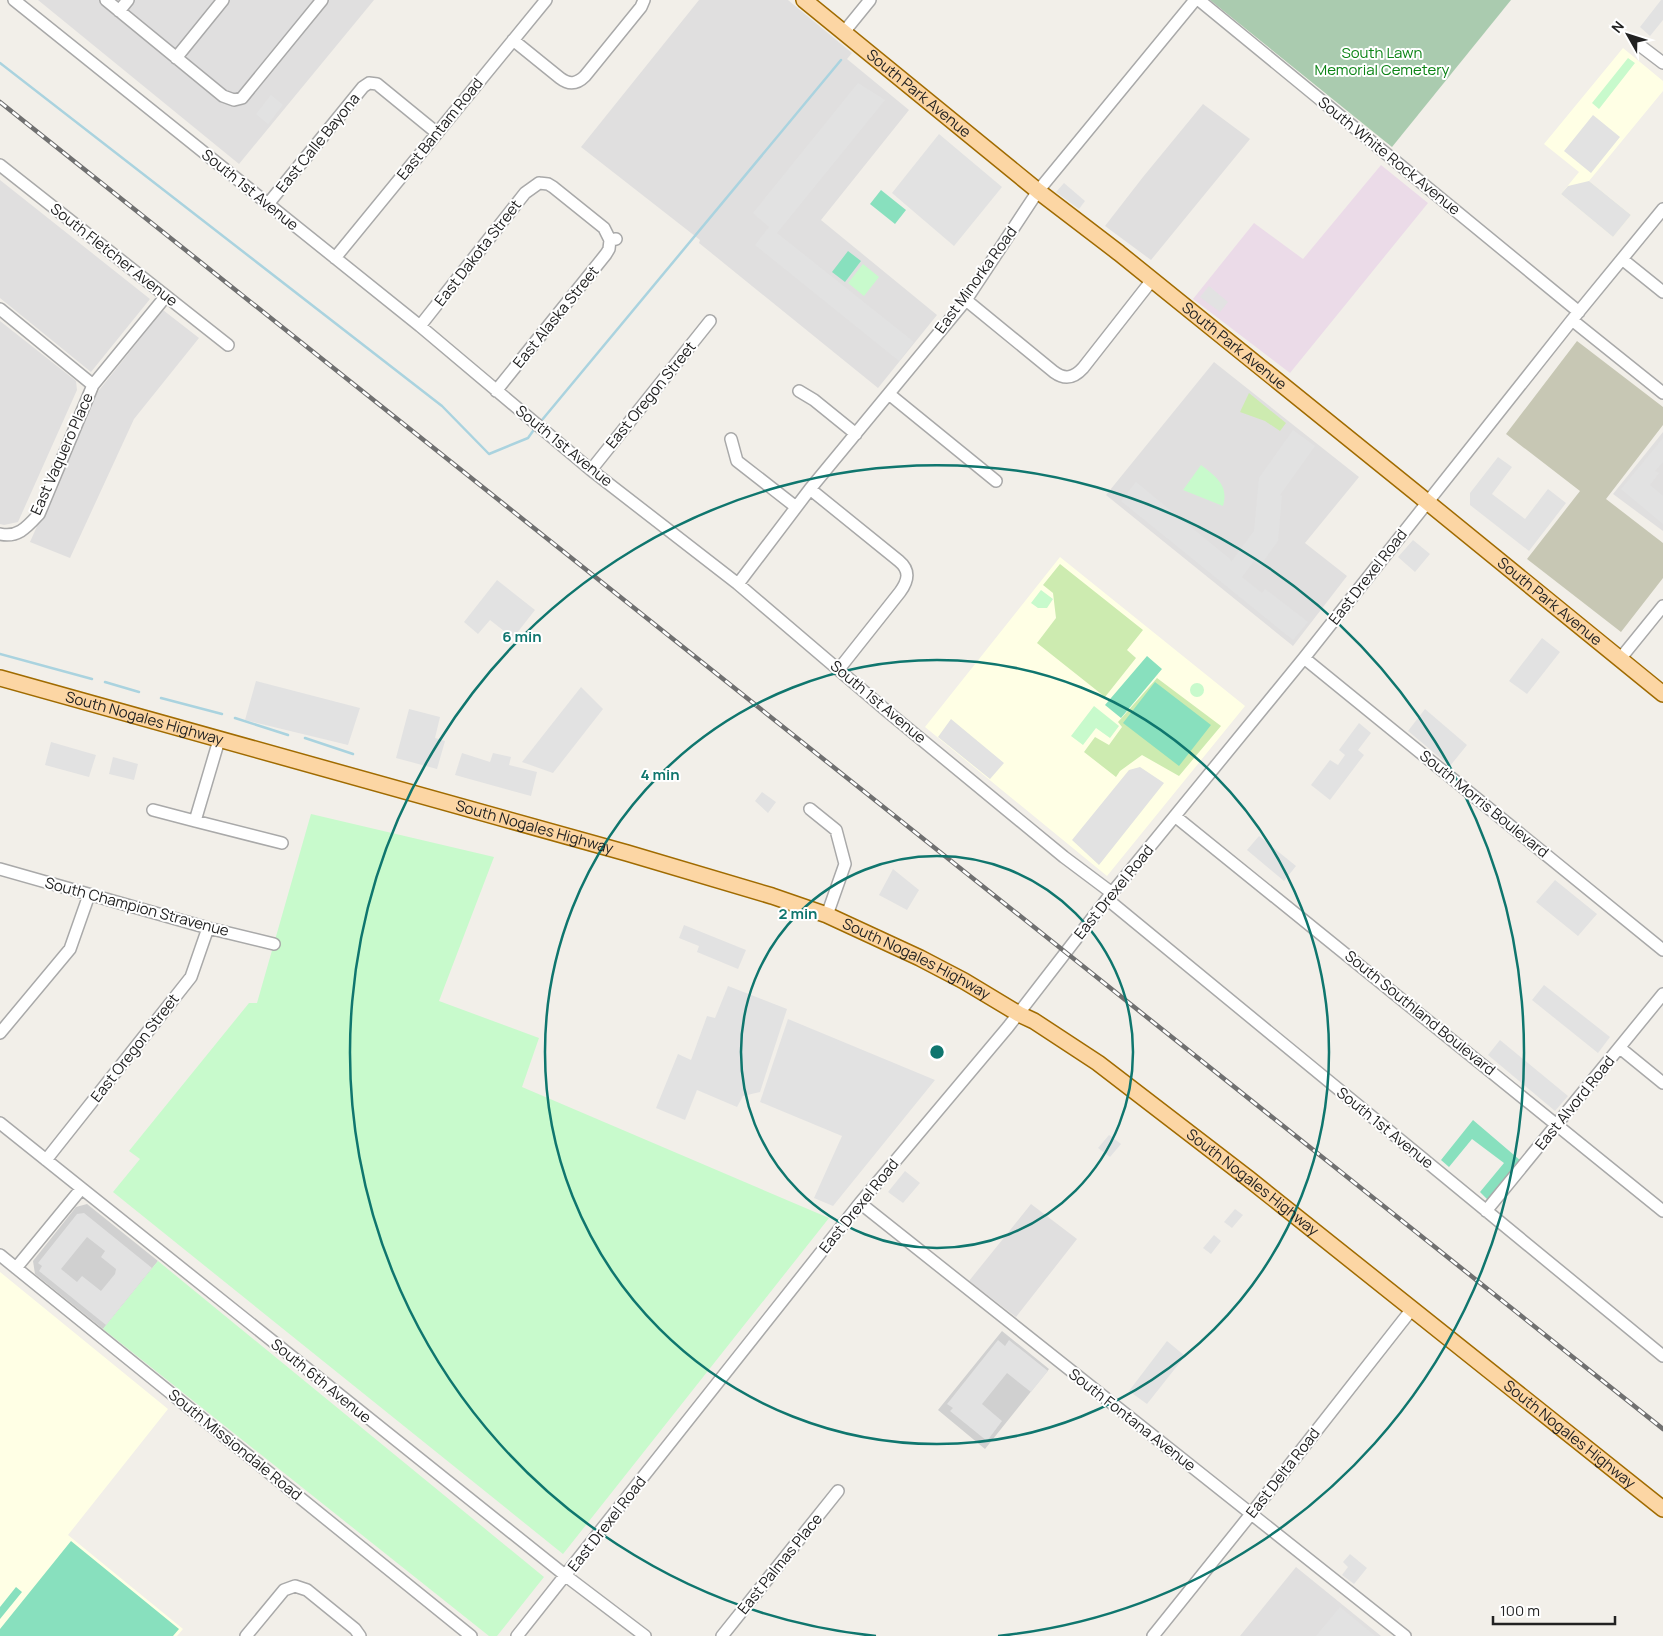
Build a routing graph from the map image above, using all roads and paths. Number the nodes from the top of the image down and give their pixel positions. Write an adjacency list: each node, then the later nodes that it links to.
1 (14, 0): 11 (street, South 1st Avenue)
2 (106, 0): 12 (street)
3 (128, 0): 12 (street)
4 (224, 0): 16 (street)
5 (322, 0): 16 (street)
6 (546, 0): 14 (street, East Bantam Road)
7 (644, 0): 14 (street)
8 (804, 0): 13 (main road, South Park Avenue)
9 (870, 0): 13 (street)
10 (1197, 0): 21 (street, East Minorka Road); 31 (street, South White Rock Avenue)
11 (27, 4): 22 (street, South 1st Avenue)
12 (119, 11): 16 (street)
13 (844, 32): 21 (main road, South Park Avenue)
14 (513, 40): 18 (street, East Bantam Road)
15 (1638, 44): 17 (street)
16 (176, 58)
17 (1663, 64)
18 (437, 133): 22 (street, East Calle Bayona); 24 (street, East Bantam Road)
19 (0, 166): 28 (street, South Fletcher Avenue)
20 (538, 179): 33 (street, East Dakota Street); 36 (street, East Alaska Street)
21 (1038, 191): 26 (main road, South Park Avenue); 29 (street, East Minorka Road)
22 (268, 204): 24 (street, South 1st Avenue)
23 (1663, 209): 25 (street, East Drexel Road)
24 (335, 258): 33 (street, South 1st Avenue)
25 (1622, 259): 27 (street); 31 (street, East Drexel Road)
26 (1152, 280): 29 (street); 45 (main road, South Park Avenue)
27 (1663, 292)
28 (166, 296): 34 (street, South Fletcher Avenue); 35 (street, East Vaquero Place)
29 (966, 300): 39 (street, East Minorka Road)
30 (0, 309): 35 (street)
31 (1575, 316): 38 (street, South White Rock Avenue); 45 (street, East Drexel Road)
32 (710, 321): 42 (street, East Oregon Street)
33 (420, 326): 36 (street, South 1st Avenue)
34 (228, 345)
35 (93, 385): 47 (street, East Vaquero Place)
36 (496, 391): 42 (street, South 1st Avenue)
37 (799, 391): 40 (street)
38 (1663, 393)
39 (889, 394): 40 (street, East Minorka Road); 43 (street)
40 (856, 434): 44 (street, East Minorka Road)
41 (731, 439): 46 (street)
42 (591, 470): 48 (street, South 1st Avenue)
43 (996, 481)
44 (810, 489): 46 (street, East Minorka Road); 52 (street)
45 (1428, 502): 50 (street, East Drexel Road); 51 (main road, South Park Avenue)
46 (796, 507): 48 (street, East Minorka Road)
47 (5, 535)
48 (738, 584): 52 (street, South 1st Avenue)
49 (1663, 606): 51 (street)
50 (1304, 658): 58 (street, East Drexel Road); 67 (street, South Morris Boulevard)
51 (1620, 659): 54 (main road, South Park Avenue)
52 (838, 669): 63 (street, South 1st Avenue)
53 (0, 678): 55 (main road, South Nogales Highway)
54 (1663, 694)
55 (219, 740): 59 (street); 64 (main road, South Nogales Highway)
56 (810, 809): 64 (street)
57 (152, 810): 59 (street)
58 (1176, 817): 63 (street, East Drexel Road); 74 (street, South Southland Boulevard)
59 (195, 821): 60 (street)
60 (282, 844)
61 (0, 869): 62 (street, South Champion Stravenue)
62 (89, 895): 65 (street, South Champion Stravenue); 70 (street)
63 (1109, 896): 69 (street, East Drexel Road); 78 (street, South 1st Avenue)
64 (827, 915): 69 (main road, South Nogales Highway)
65 (208, 928): 66 (street, South Champion Stravenue); 75 (street, East Oregon Street)
66 (274, 944)
67 (1663, 950)
68 (1663, 994): 71 (street, East Alvord Road)
69 (1019, 1014): 77 (street, East Drexel Road); 82 (main road, South Nogales Highway)
70 (0, 1033)
71 (1620, 1048): 72 (street); 74 (street, East Alvord Road)
72 (1663, 1083)
73 (0, 1123): 75 (street, South 6th Avenue)
74 (1557, 1125): 78 (street, East Alvord Road); 79 (street, South Southland Boulevard)
75 (46, 1160): 76 (street, South 6th Avenue)
76 (81, 1189): 81 (street); 87 (street, South 6th Avenue)
77 (860, 1204): 86 (street, South Fontana Avenue); 87 (street, East Drexel Road)
78 (1486, 1210): 83 (street, South 1st Avenue)
79 (1663, 1211)
80 (0, 1255): 81 (street, South Missiondale Road)
81 (16, 1268): 90 (street, South Missiondale Road)
82 (1412, 1308): 85 (main road, South Nogales Highway); 86 (street, East Delta Road)
83 (1663, 1356)
84 (838, 1491): 93 (street, East Palmas Place)
85 (1663, 1509)
86 (1251, 1514): 94 (street, East Delta Road); 95 (street, South Fontana Avenue)
87 (566, 1576): 91 (street, East Drexel Road); 92 (street, South 6th Avenue)
88 (246, 1636): 89 (street)
89 (360, 1636)
90 (471, 1636)
91 (517, 1636)
92 (644, 1636)
93 (722, 1636)
94 (1153, 1636)
95 (1405, 1636)

